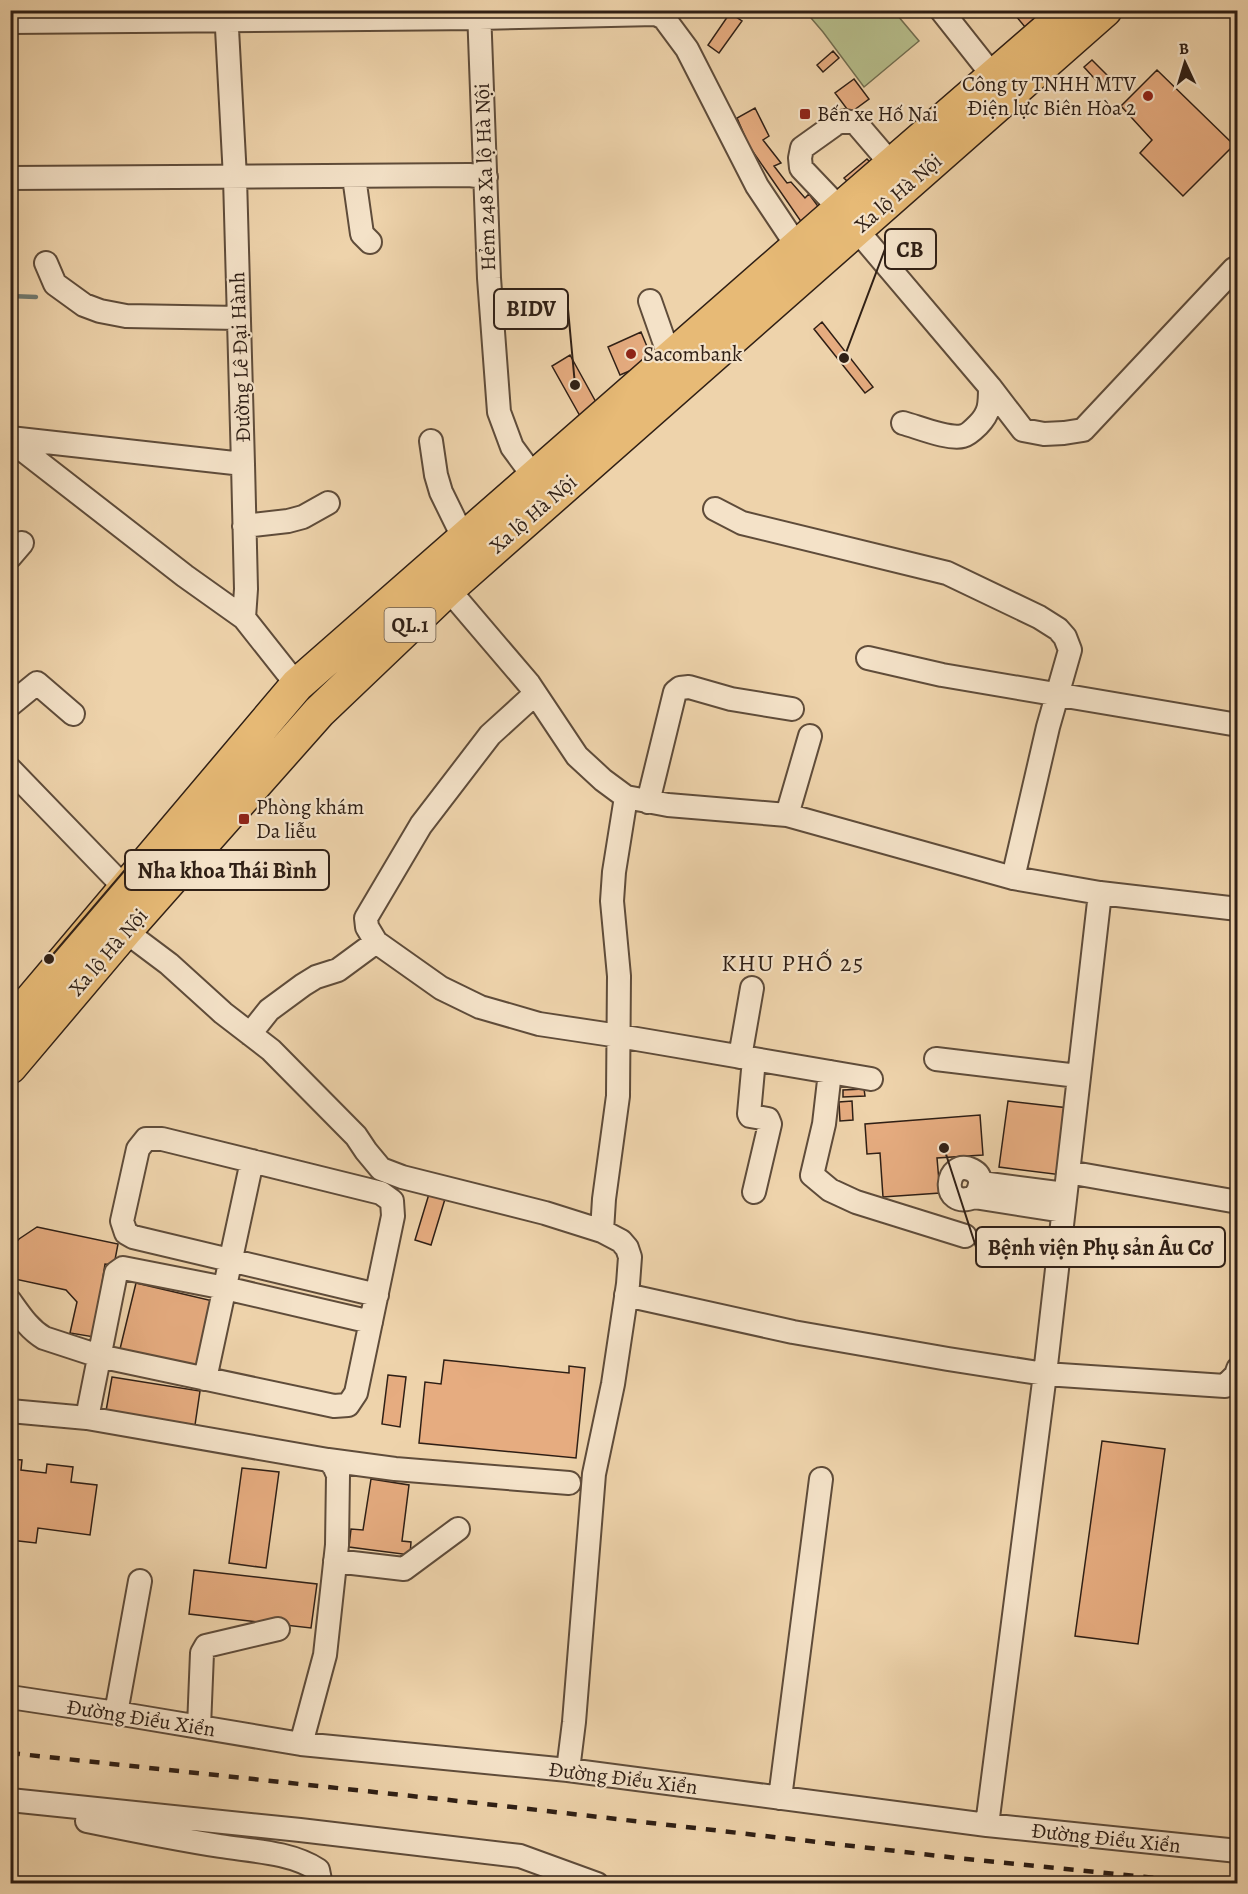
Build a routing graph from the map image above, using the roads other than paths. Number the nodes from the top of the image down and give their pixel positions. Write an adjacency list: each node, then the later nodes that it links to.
1 (941, 10): 7 (street)
2 (1070, 10): 7 (highway, Xa lộ Hà Nội / QL.1)
3 (1105, 10): 13 (highway, Xa lộ Hà Nội / QL.1)
4 (479, 14): 5 (street); 10 (street, Hẻm 248 Xa lộ Hà Nội); 15 (street)
5 (227, 15): 6 (street); 12 (street, Đường Lê Đại Hành)
6 (10, 22)
7 (993, 77): 8 (highway, Xa lộ Hà Nội / QL.1)
8 (892, 165): 13 (highway, Xa lộ Hà Nội / QL.1); 13 (street)
9 (354, 177): 10 (street); 12 (street); 14 (street)
10 (486, 177): 26 (street, Hẻm 248 Xa lộ Hà Nội)
11 (10, 178): 12 (street)
12 (235, 178): 19 (street, Đường Lê Đại Hành)
13 (848, 219): 15 (highway, Xa lộ Hà Nội / QL.1); 21 (street)
14 (370, 242)
15 (805, 257): 20 (highway, Xa lộ Hà Nội / QL.1); 31 (highway, Xa lộ Hà Nội / QL.1)
16 (46, 263): 19 (street)
17 (1238, 267): 21 (street)
18 (650, 301): 20 (street)
19 (239, 318): 25 (street, Đường Lê Đại Hành)
20 (670, 357): 26 (highway, Xa lộ Hà Nội / QL.1)
21 (990, 387): 22 (street)
22 (903, 423)
23 (10, 439): 25 (street); 32 (street)
24 (431, 441): 30 (street)
25 (243, 464): 29 (street, Đường Lê Đại Hành)
26 (534, 477): 30 (highway, Xa lộ Hà Nội / QL.1)
27 (328, 503): 29 (street)
28 (716, 508): 36 (street)
29 (244, 526): 32 (street, Đường Lê Đại Hành)
30 (464, 539): 34 (highway, Xa lộ Hà Nội / QL.1)
31 (448, 589): 35 (street); 50 (highway, Xa lộ Hà Nội / QL.1)
32 (244, 618): 34 (street)
33 (868, 658): 36 (street)
34 (297, 686): 47 (highway, Xa lộ Hà Nội / QL.1)
35 (535, 694): 43 (street); 51 (street)
36 (1057, 696): 40 (street); 46 (street)
37 (10, 705): 39 (street)
38 (792, 709): 44 (street)
39 (73, 714)
40 (1238, 724)
41 (810, 736): 45 (street)
42 (10, 769): 47 (street)
43 (626, 797): 44 (street); 55 (street)
44 (648, 802): 45 (street)
45 (787, 815): 46 (street)
46 (1013, 878): 48 (street)
47 (125, 888): 53 (highway, Xa lộ Hà Nội / QL.1)
48 (1100, 893): 49 (street); 60 (street)
49 (1238, 909)
50 (125, 931): 54 (street); 58 (highway, Xa lộ Hà Nội / QL.1)
51 (376, 942): 54 (street); 55 (street)
52 (752, 988): 56 (street)
53 (10, 1025)
54 (250, 1034): 68 (street)
55 (619, 1036): 56 (street); 68 (street)
56 (747, 1058): 59 (street); 65 (street)
57 (936, 1059): 60 (street)
58 (10, 1067)
59 (830, 1072): 61 (street); 69 (street)
60 (1078, 1076): 63 (street)
61 (871, 1079)
62 (252, 1161): 70 (street); 70 (street); 72 (street)
63 (1068, 1172): 66 (street); 67 (street)
64 (977, 1190): 67 (street)
65 (754, 1192)
66 (1238, 1202)
67 (1064, 1203): 78 (street)
68 (602, 1231): 73 (street)
69 (965, 1236)
70 (231, 1260): 71 (street); 72 (street)
71 (225, 1288): 75 (street); 76 (street); 79 (street)
72 (376, 1295): 75 (street)
73 (626, 1295): 78 (street); 93 (street)
74 (10, 1301): 76 (street)
75 (371, 1322): 79 (street)
76 (99, 1356): 79 (street); 81 (street)
77 (1238, 1369): 78 (street)
78 (1045, 1374): 97 (street)
79 (205, 1379)
80 (10, 1411): 81 (street)
81 (87, 1418): 82 (street)
82 (328, 1460): 84 (street); 86 (street)
83 (821, 1479): 94 (street)
84 (569, 1483)
85 (458, 1529): 86 (street)
86 (335, 1561): 92 (street)
87 (140, 1581): 90 (street)
88 (278, 1629): 91 (street)
89 (10, 1697): 90 (street, Đường Điểu Xiển)
90 (116, 1713): 91 (street, Đường Điểu Xiển)
91 (199, 1727): 92 (street, Đường Điểu Xiển)
92 (301, 1744): 93 (street, Đường Điểu Xiển)
93 (568, 1770): 94 (street, Đường Điểu Xiển)
94 (780, 1798): 97 (street, Đường Điểu Xiển)
95 (10, 1800): 96 (street)
96 (76, 1807): 99 (street); 100 (street)
97 (987, 1826): 98 (street, Đường Điểu Xiển)
98 (1238, 1851)
99 (319, 1884)
100 (597, 1884)

